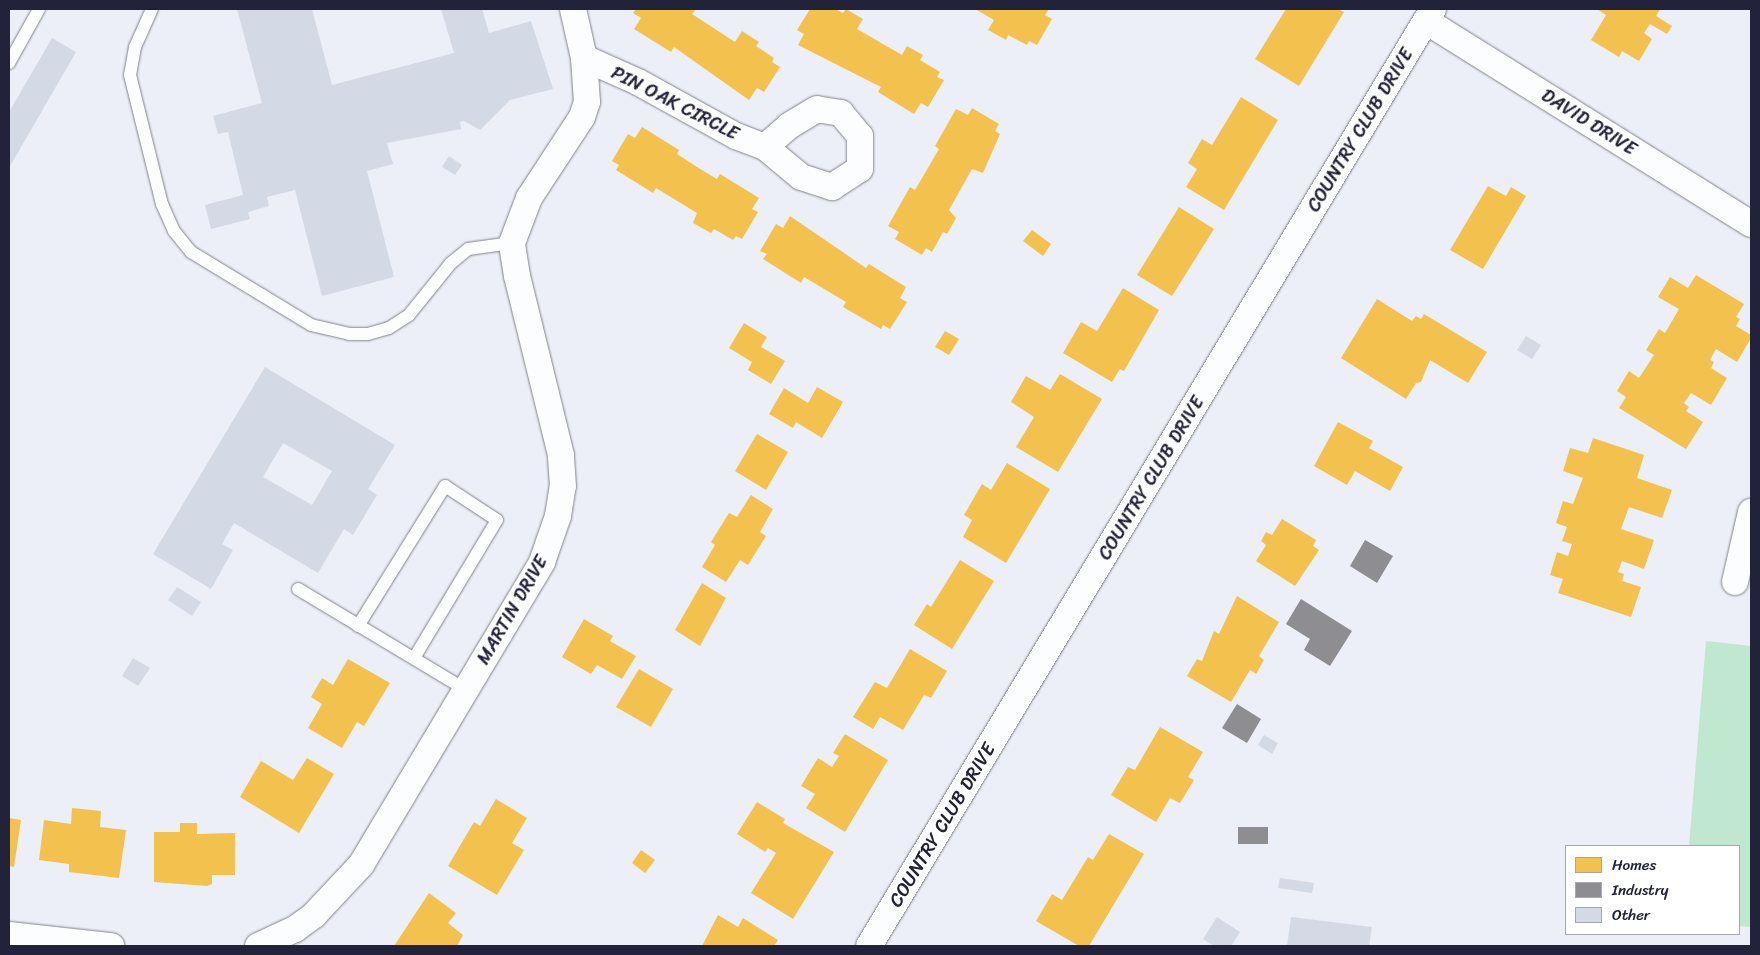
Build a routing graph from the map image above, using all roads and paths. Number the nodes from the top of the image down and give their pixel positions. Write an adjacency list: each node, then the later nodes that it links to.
1 (39, 9): 6 (lane)
2 (152, 9): 9 (lane)
3 (573, 9): 5 (street, MARTIN DRIVE)
4 (1429, 15): 8 (street, DAVID DRIVE); 19 (street, COUNTRY CLUB DRIVE)
5 (584, 58): 7 (street, PIN OAK CIRCLE); 9 (street, MARTIN DRIVE)
6 (9, 63)
7 (765, 147)
8 (1751, 224)
9 (512, 243): 15 (street, MARTIN DRIVE)
10 (1751, 512): 11 (street)
11 (1734, 582)
12 (298, 589): 13 (lane)
13 (358, 626): 14 (lane); 14 (lane)
14 (414, 658): 15 (lane)
15 (466, 690): 18 (street, MARTIN DRIVE)
16 (9, 935): 17 (street)
17 (110, 946)
18 (258, 946)
19 (869, 946)

